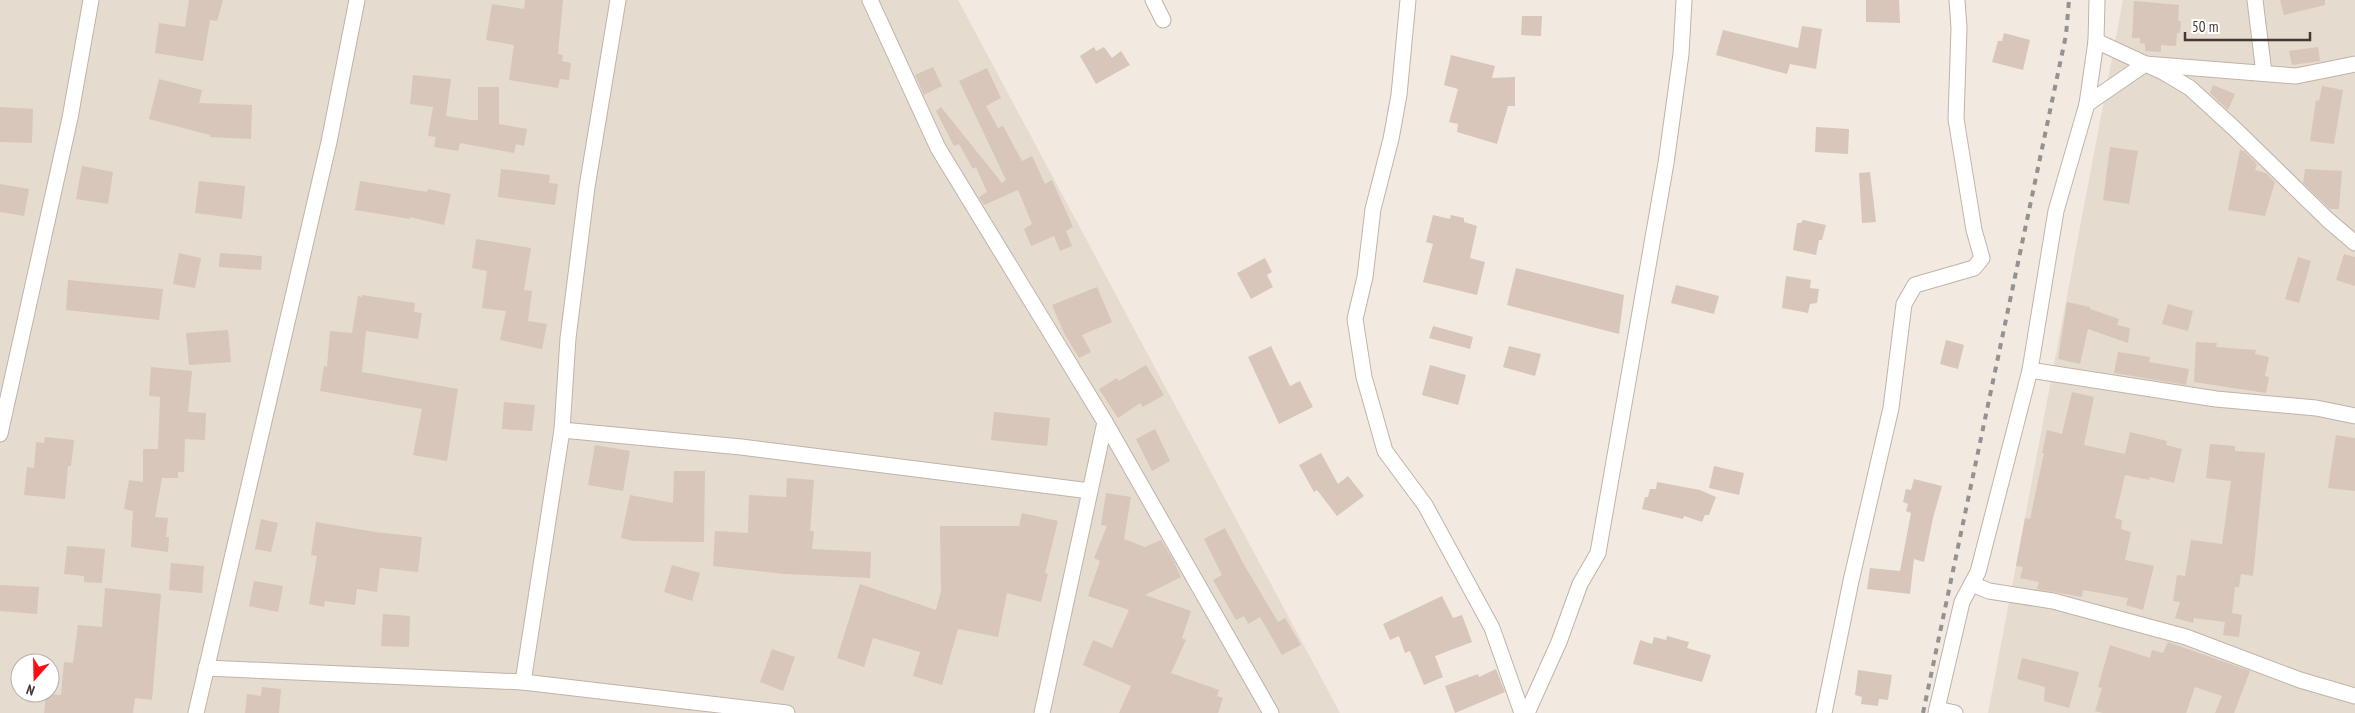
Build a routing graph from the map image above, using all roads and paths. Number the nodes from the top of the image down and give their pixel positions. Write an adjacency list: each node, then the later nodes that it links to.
1 (91, 0): 22 (street)
2 (357, 0): 25 (street)
3 (618, 0): 21 (street)
4 (870, 0): 20 (street)
5 (1152, 0): 11 (street)
6 (1408, 0): 33 (street)
7 (1684, 0): 34 (street)
8 (1957, 0): 35 (street)
9 (2097, 0): 12 (street)
10 (2255, 0): 15 (street)
11 (1163, 20)
12 (2096, 41): 13 (street); 16 (street)
13 (2144, 64): 15 (street); 16 (street); 17 (street)
14 (2355, 64): 15 (street)
15 (2264, 73)
16 (2087, 104): 18 (street)
17 (2355, 243)
18 (2030, 370): 19 (street); 24 (street)
19 (2355, 416)
20 (1105, 422): 23 (street); 32 (street)
21 (562, 430): 23 (street); 26 (street)
22 (0, 434)
23 (1090, 491): 31 (street)
24 (1972, 584): 27 (street); 28 (street)
25 (206, 668): 26 (street); 29 (street)
26 (522, 682): 30 (street)
27 (2355, 696)
28 (1937, 711): 36 (street)
29 (196, 713)
30 (787, 713)
31 (1042, 713)
32 (1271, 713)
33 (1522, 713)
34 (1527, 713)
35 (1824, 713)
36 (1955, 713)

